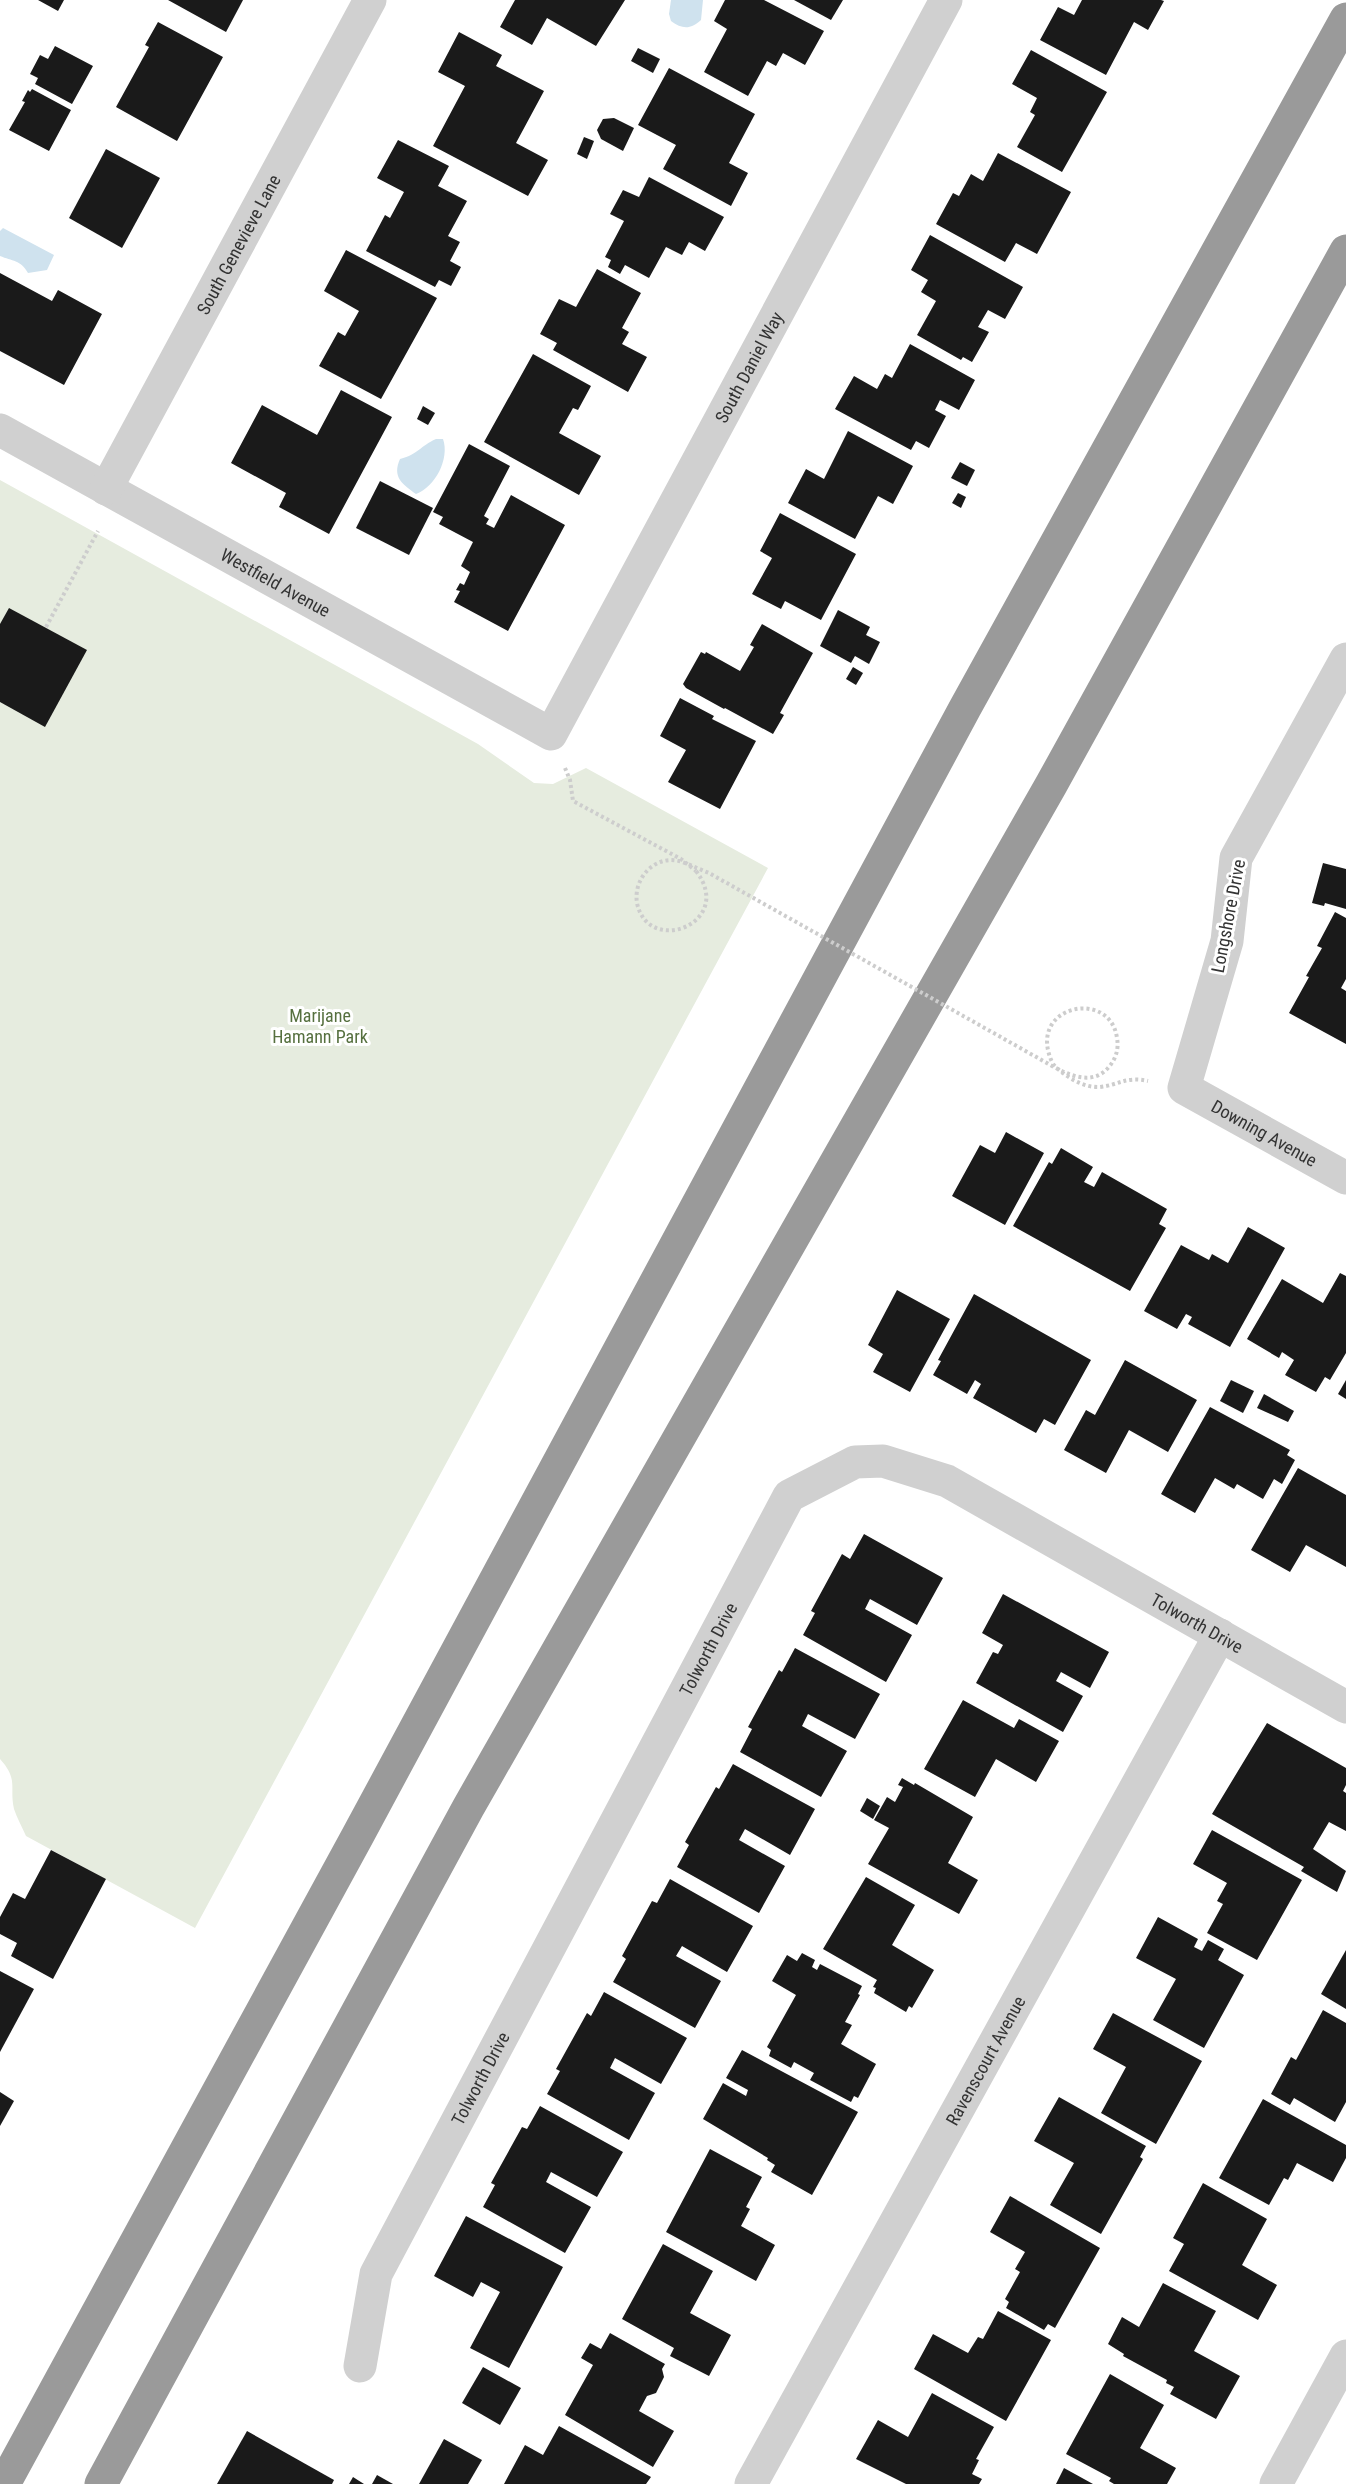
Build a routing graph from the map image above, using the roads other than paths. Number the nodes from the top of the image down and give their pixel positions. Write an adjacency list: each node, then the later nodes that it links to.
1 (370, 0): 6 (street, South Genevieve Lane)
2 (946, 0): 8 (street, South Daniel Way)
3 (1346, 19): 15 (highway)
4 (1346, 251): 16 (highway)
5 (0, 430): 6 (street, Westfield Avenue)
6 (106, 489): 8 (street, Westfield Avenue)
7 (1346, 659): 9 (street, Longshore Drive)
8 (551, 734)
9 (1184, 1088): 10 (street, Downing Avenue)
10 (1346, 1178)
11 (1220, 1635): 12 (street, Tolworth Drive); 14 (street, Tolworth Drive); 17 (street, Ravenscourt Avenue)
12 (1346, 1707)
13 (1346, 2356): 18 (street)
14 (360, 2366)
15 (4, 2484)
16 (101, 2484)
17 (751, 2484)
18 (1276, 2484)

